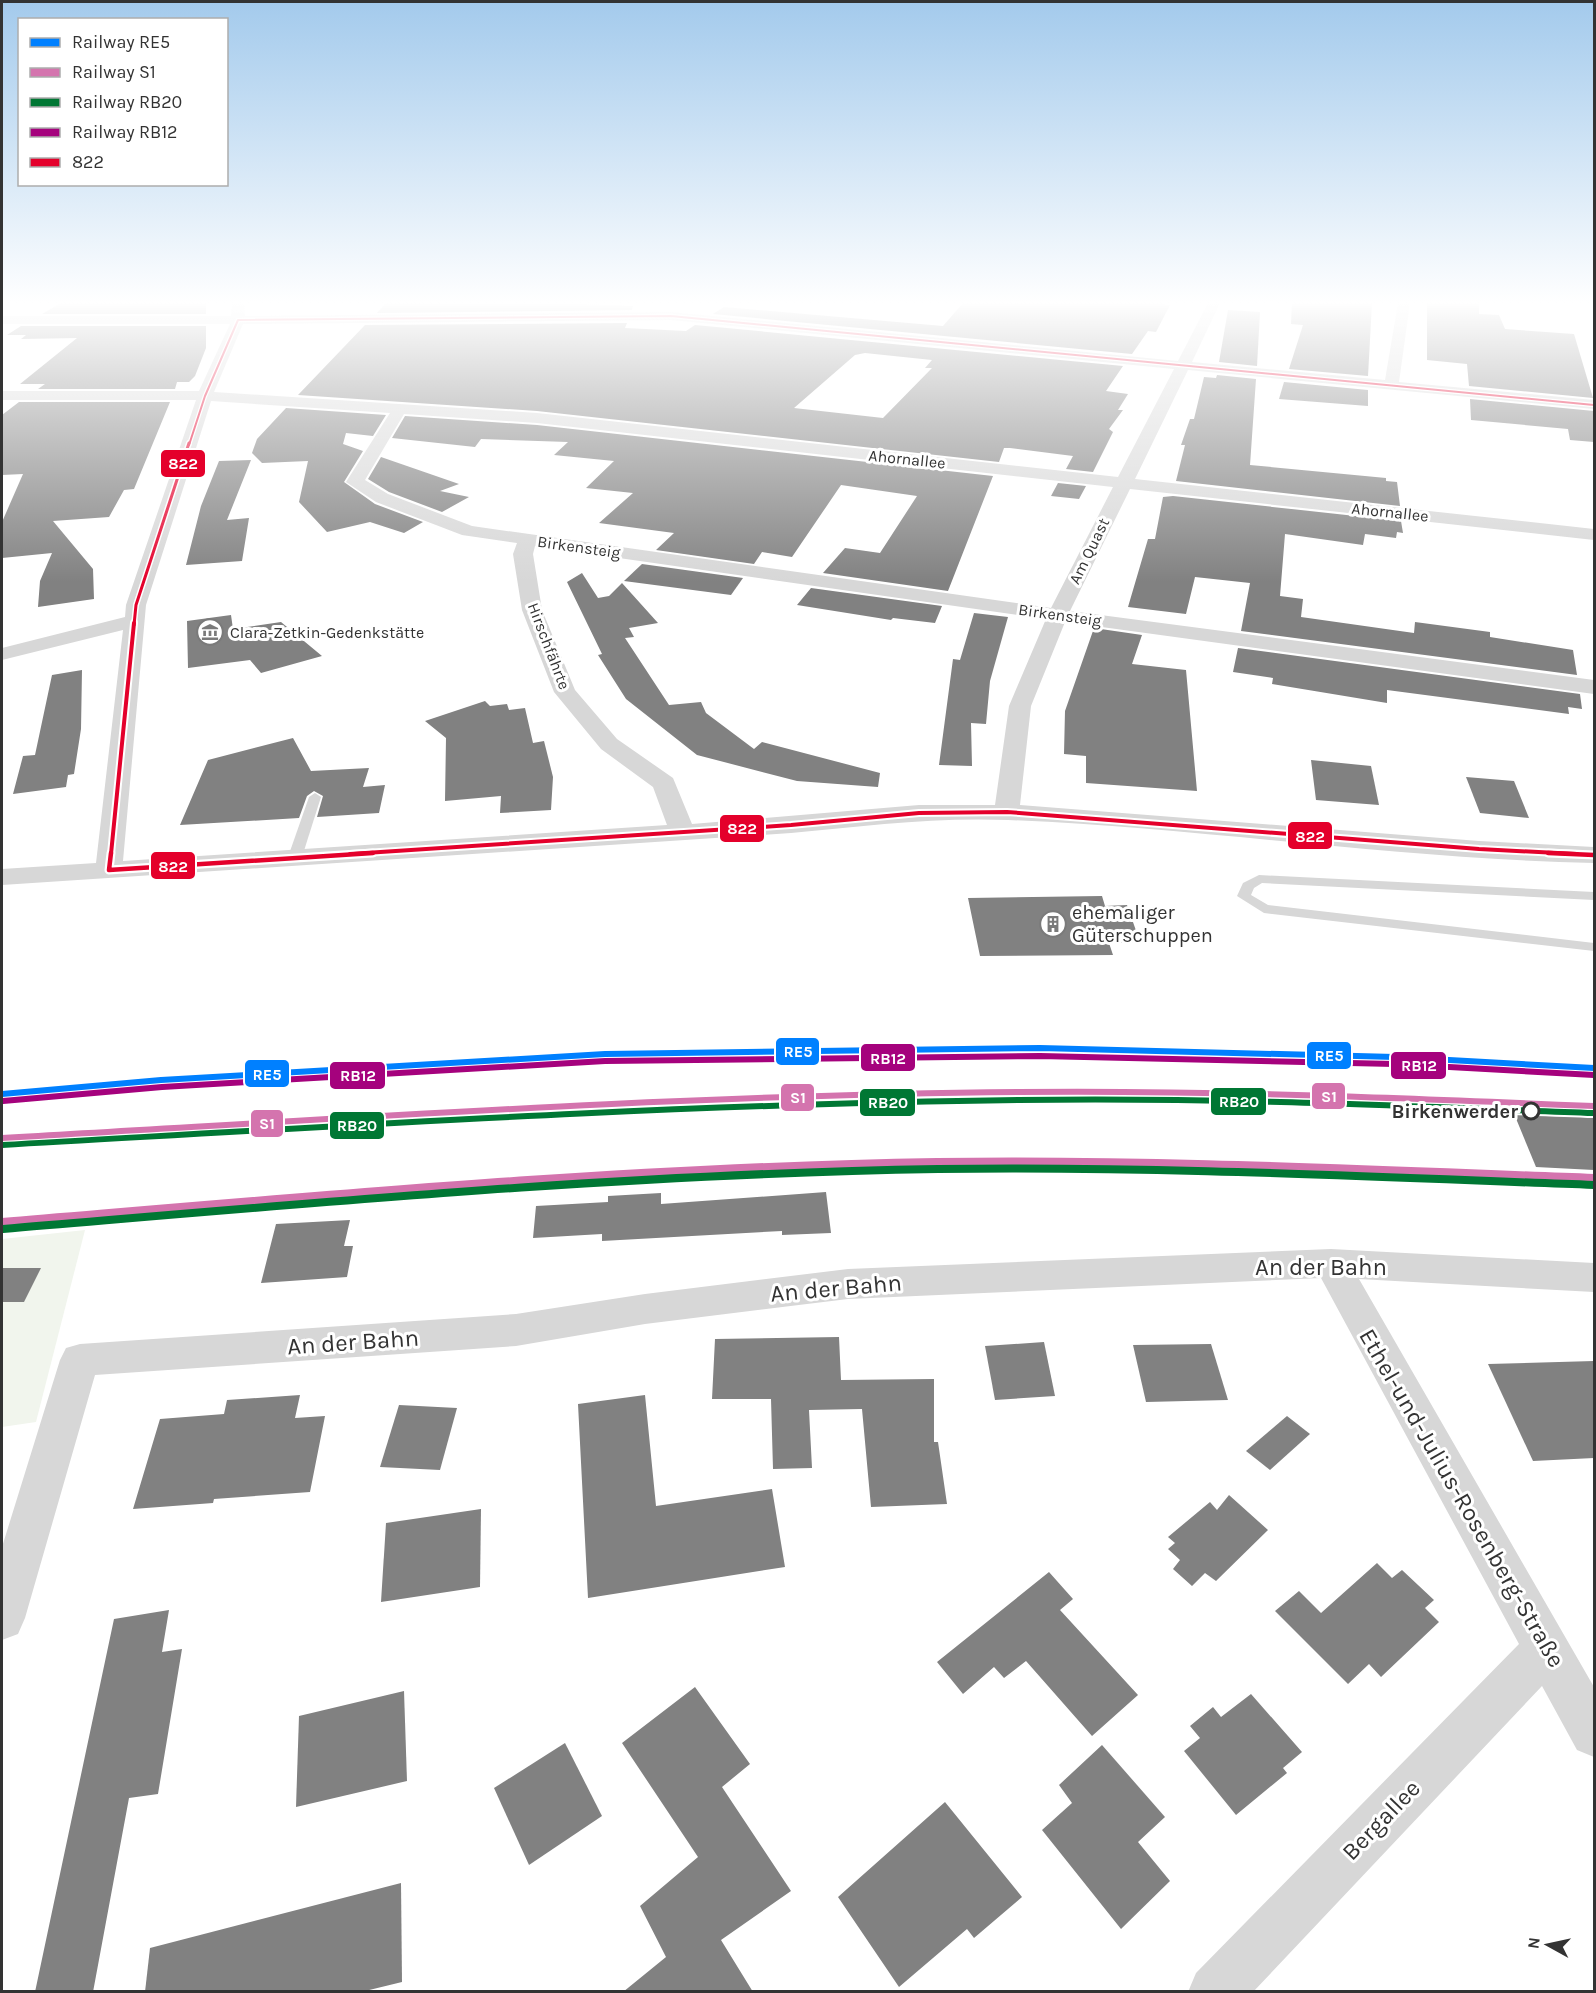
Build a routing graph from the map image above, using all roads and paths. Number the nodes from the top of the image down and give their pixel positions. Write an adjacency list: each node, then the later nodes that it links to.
1 (205, 396): 5 (street, Ahornallee); 10 (street)
2 (1165, 396): 6 (street, Am Quast)
3 (1498, 396): 4 (street)
4 (1594, 405)
5 (399, 410): 6 (street, Ahornallee); 8 (street)
6 (1122, 483): 7 (street, Ahornallee); 9 (street, Am Quast)
7 (1594, 535)
8 (526, 539): 9 (street, Birkensteig); 15 (street, Hirschfährte)
9 (1058, 615): 12 (street, Birkensteig); 14 (street, Am Quast)
10 (133, 621): 11 (street); 18 (street)
11 (2, 654)
12 (1594, 687)
13 (315, 797): 17 (lane)
14 (1007, 812): 15 (street); 16 (street)
15 (682, 831): 17 (street)
16 (1594, 855)
17 (295, 857): 18 (street)
18 (109, 870): 19 (street)
19 (2, 877)
20 (1594, 896): 21 (lane)
21 (1594, 947)
22 (1331, 1263): 23 (street, An der Bahn); 24 (street, An der Bahn); 25 (street, Ethel-und-Julius-Rosenberg-Straße)
23 (1594, 1277)
24 (2, 1618)
25 (1547, 1648): 26 (street, Ethel-und-Julius-Rosenberg-Straße); 27 (street, Bergallee)
26 (1594, 1733)
27 (1215, 1992)

